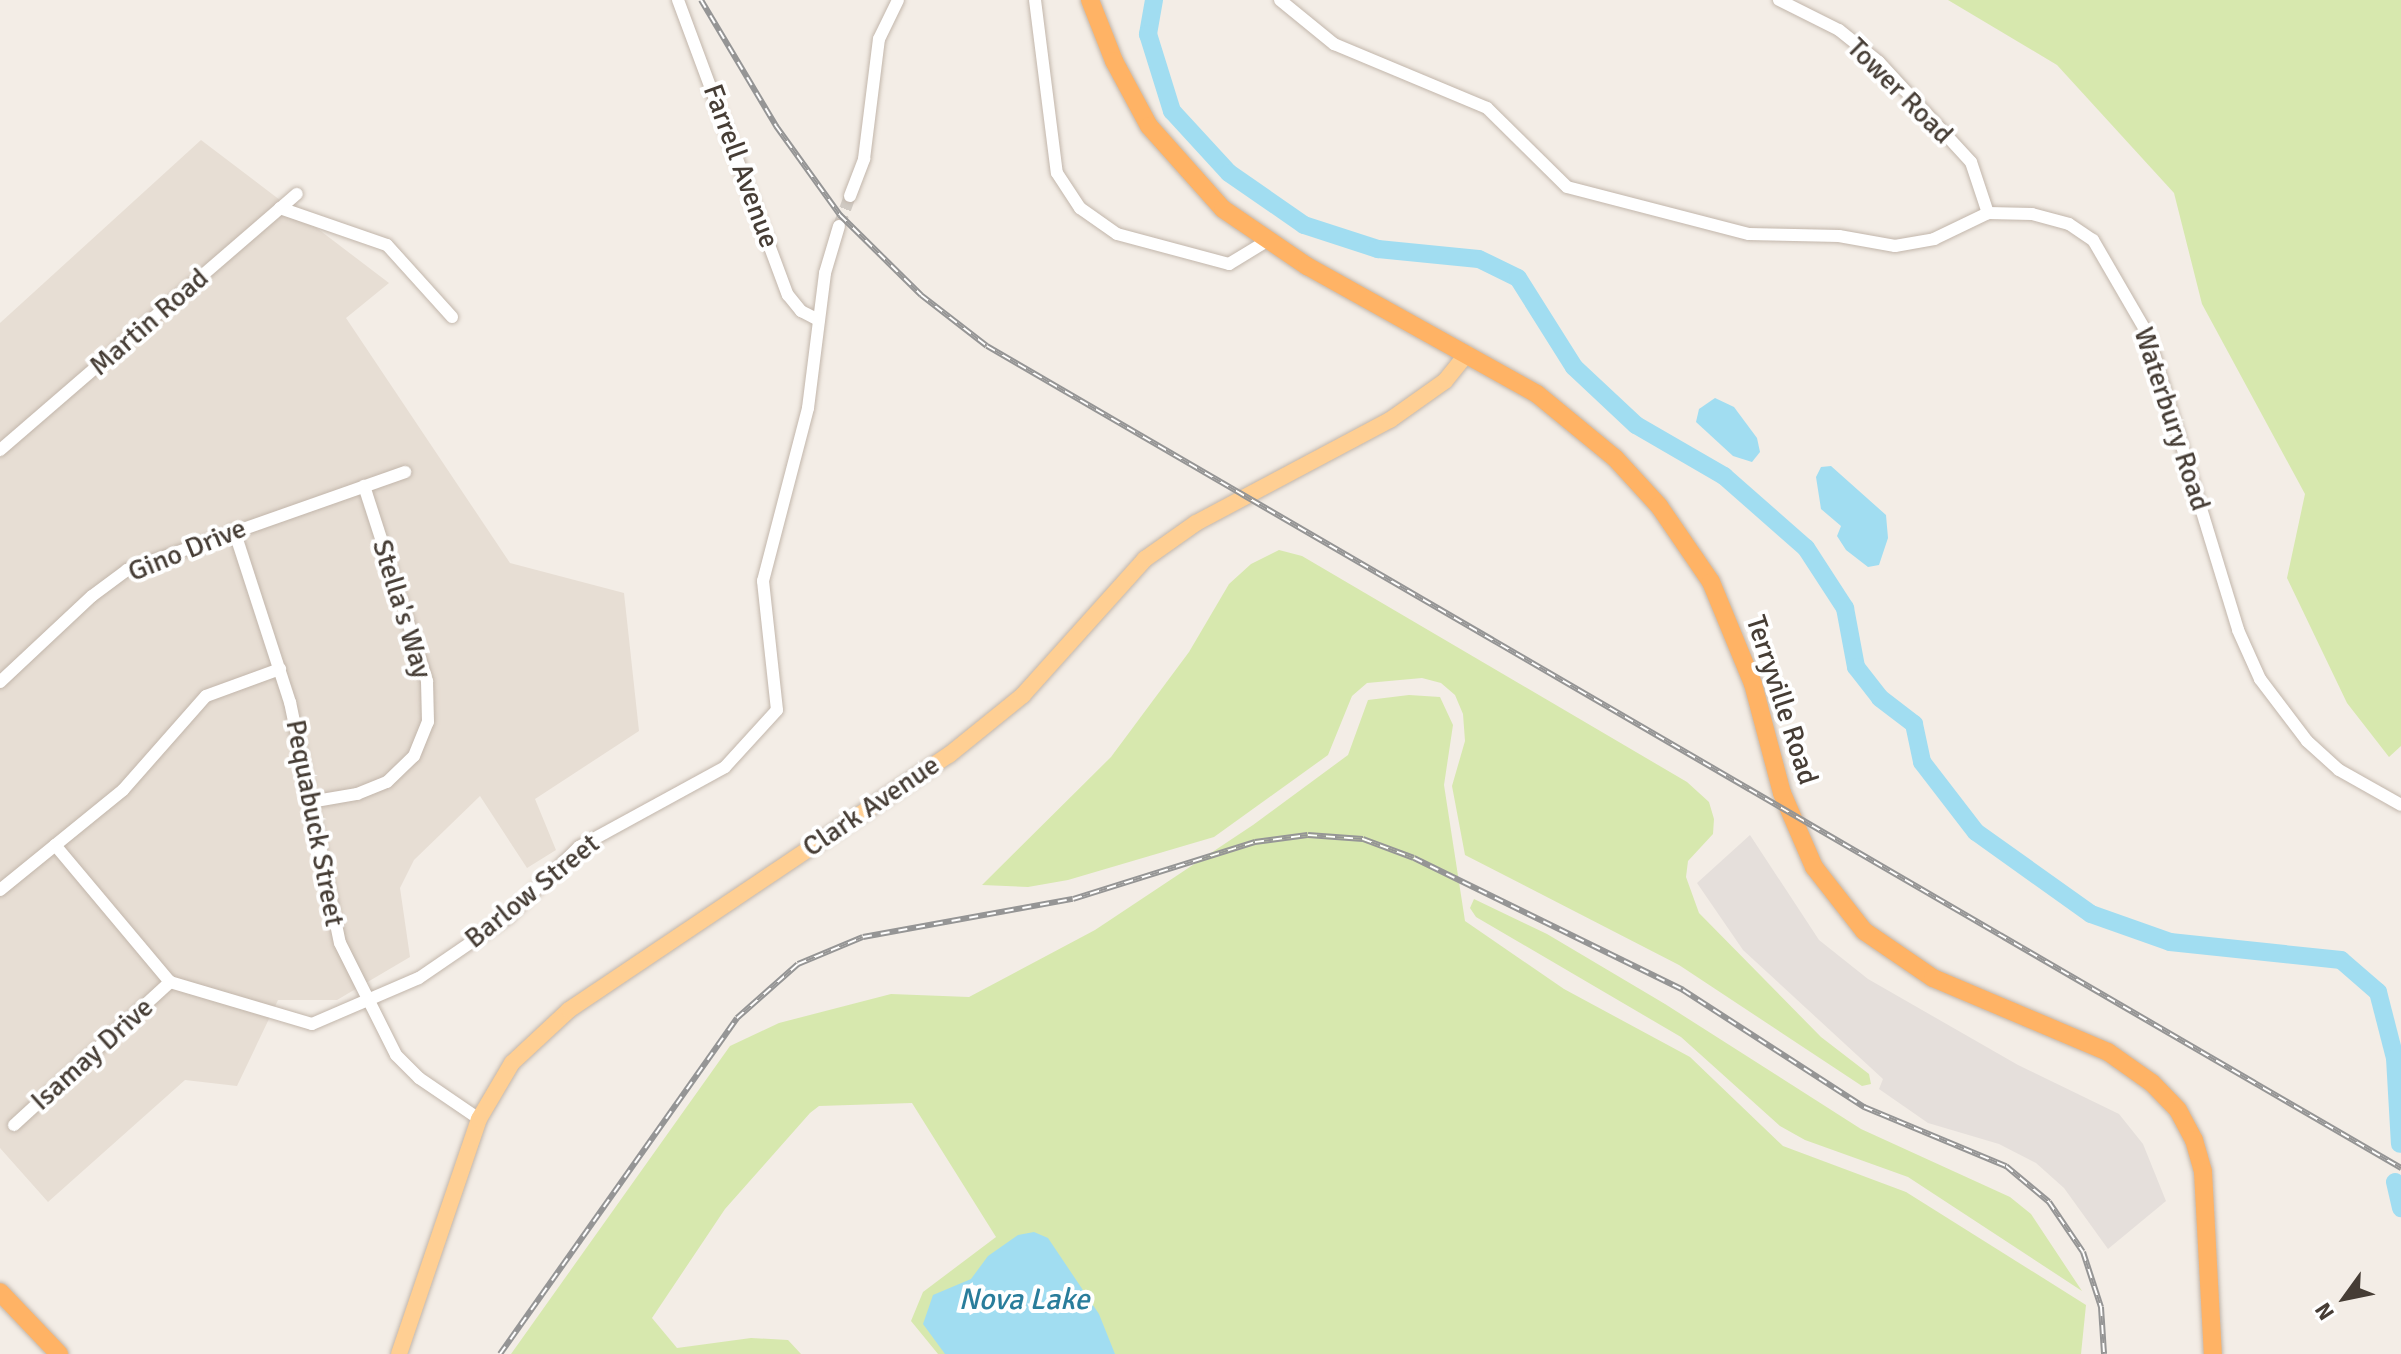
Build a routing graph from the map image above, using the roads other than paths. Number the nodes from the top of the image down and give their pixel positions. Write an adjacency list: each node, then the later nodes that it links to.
1 (678, 0): 14 (street, Farrell Avenue)
2 (898, 0): 8 (street)
3 (1035, 0): 12 (street)
4 (1090, 0): 12 (highway, Terryville Road)
5 (1280, 0): 10 (street, Waterbury Road)
6 (1779, 0): 10 (street, Tower Road)
7 (297, 194): 9 (street, Martin Road)
8 (850, 196)
9 (280, 208): 13 (street); 16 (street, Martin Road)
10 (1988, 213): 23 (street, Waterbury Road)
11 (839, 226): 14 (street, Barlow Street)
12 (1267, 241): 15 (highway, Terryville Road)
13 (452, 317)
14 (819, 320): 27 (street, Barlow Street)
15 (1467, 354): 28 (main road, Clark Avenue); 33 (highway, Terryville Road)
16 (0, 450)
17 (405, 472): 18 (street, Gino Drive)
18 (364, 486): 19 (street, Gino Drive); 22 (street, Stella's Way)
19 (234, 530): 20 (street, Pequabuck Street); 21 (street, Gino Drive)
20 (280, 669): 22 (street, Pequabuck Street); 24 (street)
21 (0, 682)
22 (310, 802): 27 (street, Pequabuck Street)
23 (2401, 805)
24 (55, 845): 25 (street); 26 (street)
25 (0, 890)
26 (170, 982): 27 (street, Barlow Street); 29 (street, Isamay Drive)
27 (367, 1003): 28 (street, Pequabuck Street)
28 (479, 1119): 32 (main road, Clark Avenue)
29 (14, 1125)
30 (0, 1292): 31 (highway)
31 (59, 1354)
32 (399, 1354)
33 (2213, 1354)

